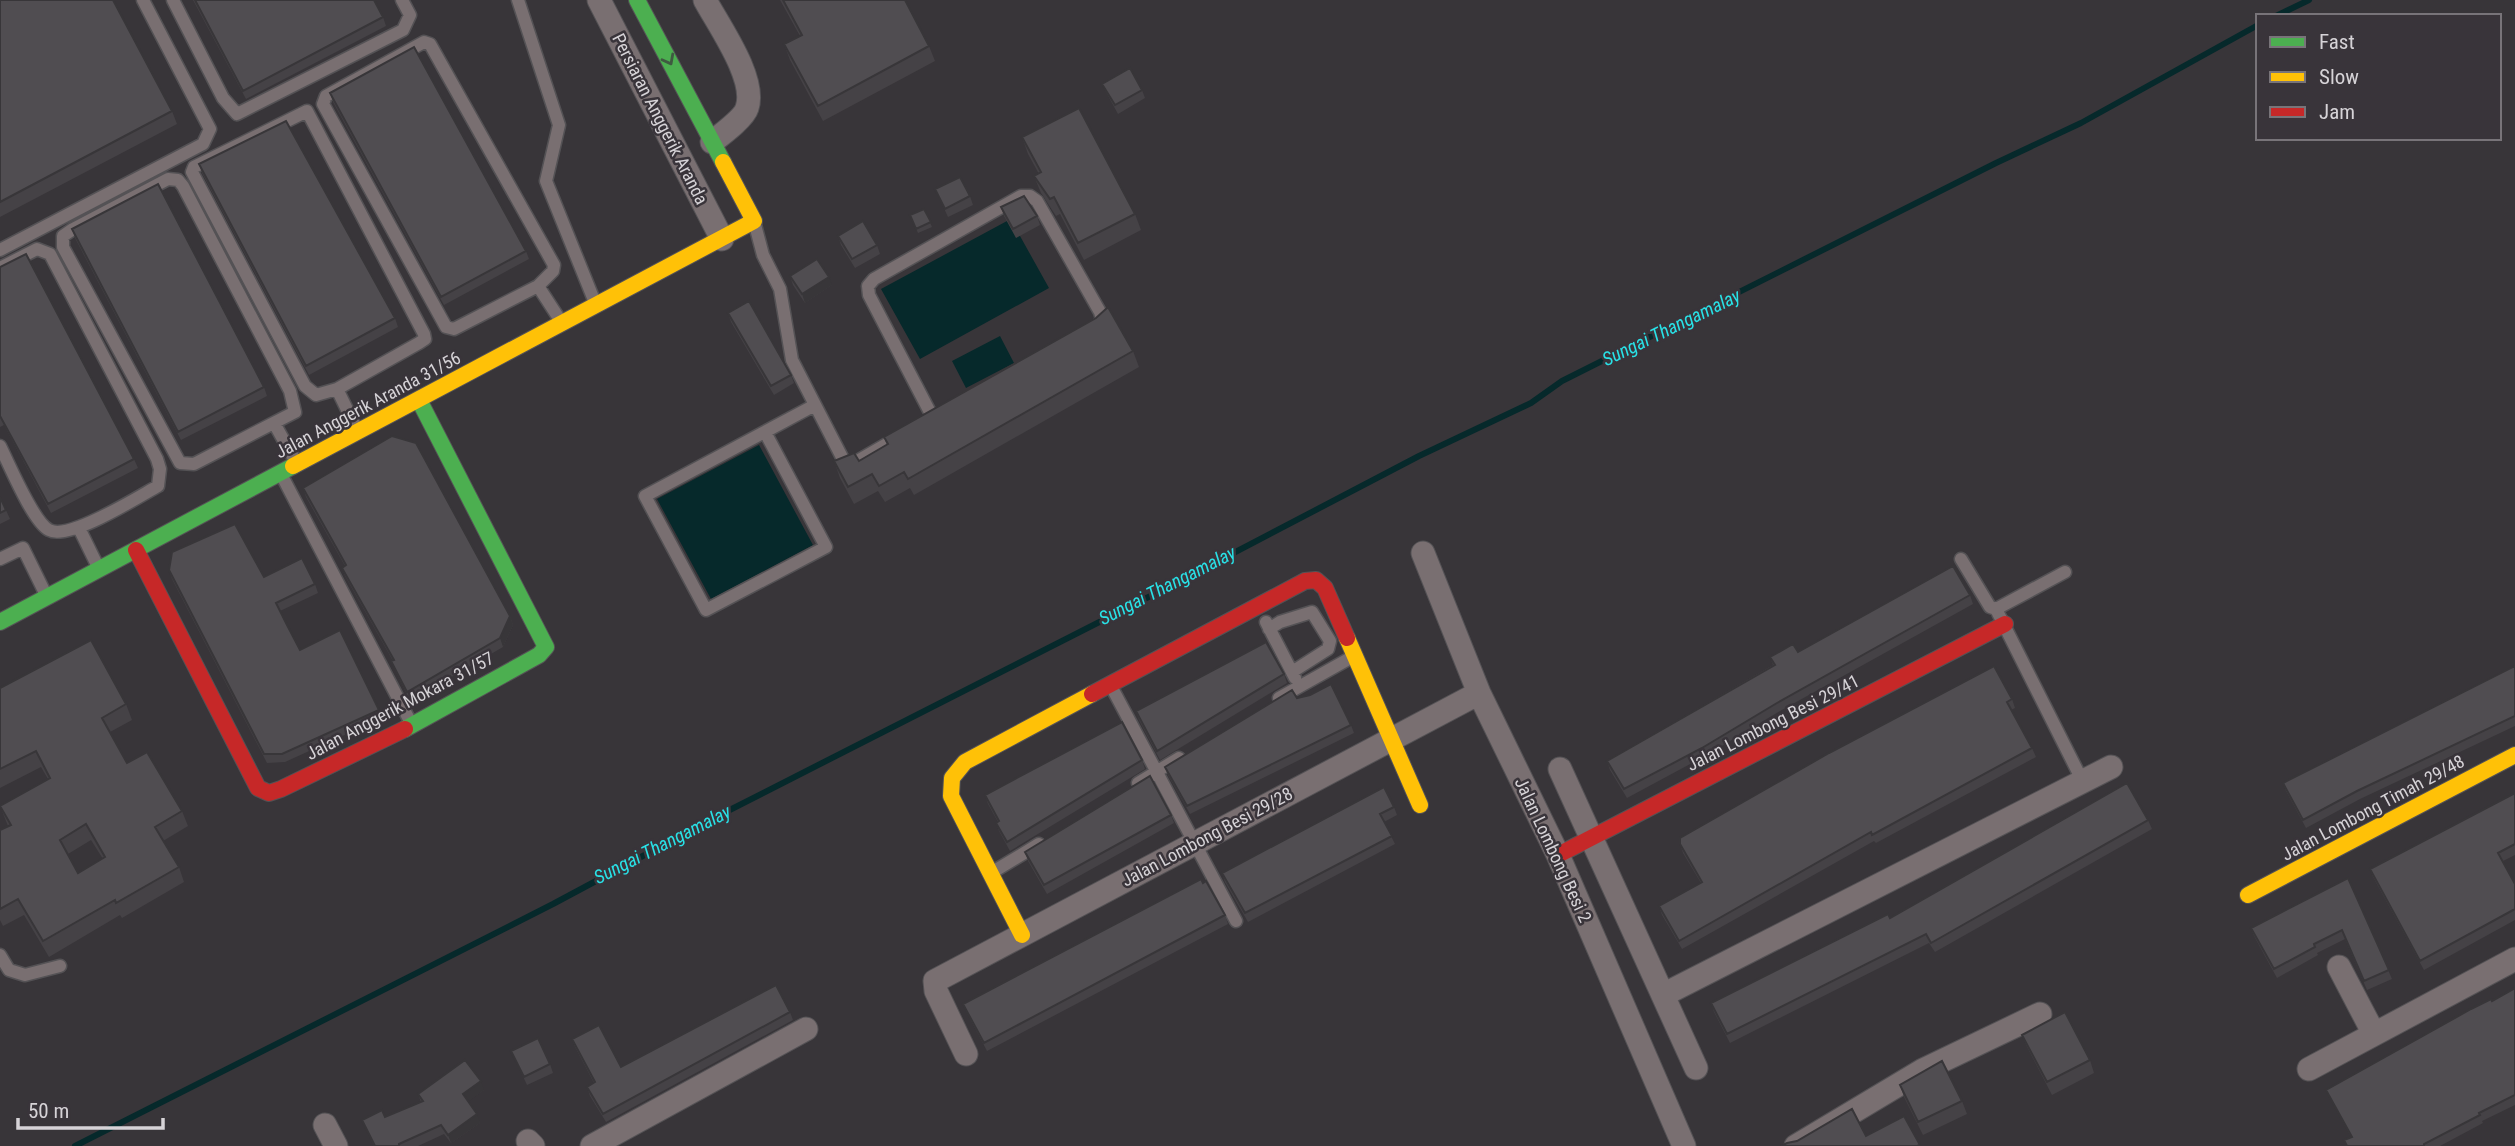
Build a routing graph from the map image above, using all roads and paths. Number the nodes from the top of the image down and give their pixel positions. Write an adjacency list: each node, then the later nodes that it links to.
1 (143, 0): 11 (lane)
2 (173, 0): 3 (lane)
3 (402, 0)
4 (518, 0): 14 (lane)
5 (599, 0): 10 (street, Persiaran Anggerik Aranda)
6 (637, 0): 8 (street, Persiaran Anggerik Aranda, one-way to 8)
7 (705, 0): 8 (street)
8 (712, 142): 9 (street, Persiaran Anggerik Aranda)
9 (754, 221): 10 (street, Jalan Anggerik Aranda 31/56); 19 (lane)
10 (722, 239): 14 (street, Jalan Anggerik Aranda 31/56)
11 (0, 250)
12 (0, 268): 26 (lane)
13 (538, 286): 13 (lane); 15 (lane)
14 (596, 305): 15 (street, Jalan Anggerik Aranda 31/56)
15 (562, 324): 18 (street, Jalan Anggerik Aranda 31/56)
16 (1086, 333): 19 (lane)
17 (337, 389): 17 (lane); 21 (lane)
18 (419, 400): 21 (street, Jalan Anggerik Aranda 31/56); 45 (street, Jalan Anggerik Mokara 31/57)
19 (815, 405): 22 (lane)
20 (274, 423): 20 (lane); 24 (lane)
21 (358, 432): 24 (street, Jalan Anggerik Aranda 31/56)
22 (765, 432): 22 (lane)
23 (0, 446): 26 (lane)
24 (297, 464): 25 (street, Jalan Anggerik Aranda 31/56)
25 (281, 473): 27 (street, Jalan Anggerik Aranda 31/56); 45 (lane)
26 (79, 528): 31 (lane)
27 (136, 550): 31 (street, Jalan Anggerik Aranda 31/56); 45 (street, Jalan Anggerik Mokara 31/57)
28 (1423, 553): 43 (street, Jalan Lombong Besi 2)
29 (0, 559): 33 (lane)
30 (1961, 559): 35 (lane)
31 (99, 570): 33 (street, Jalan Anggerik Aranda 31/56)
32 (2065, 572): 35 (lane)
33 (47, 597): 36 (street, Jalan Anggerik Aranda 31/56)
34 (1258, 607): 38 (lane); 39 (street); 41 (street)
35 (1996, 609): 37 (lane)
36 (0, 622)
37 (2005, 624): 52 (lane); 56 (street, Jalan Lombong Besi 29/41)
38 (1269, 629): 40 (lane); 40 (lane)
39 (1355, 656): 42 (lane); 46 (street)
40 (1292, 672): 42 (lane)
41 (1111, 685): 51 (lane); 59 (street)
42 (1299, 686): 44 (lane)
43 (1479, 693): 46 (street, Jalan Lombong Besi 29/28); 58 (street, Jalan Lombong Besi 2)
44 (1264, 707)
45 (412, 725)
46 (1391, 739): 54 (street); 57 (street, Jalan Lombong Besi 29/28)
47 (1193, 750): 51 (lane)
48 (2515, 755): 60 (street, Jalan Lombong Timah 29/48)
49 (2111, 767): 52 (street)
50 (1560, 769): 56 (street)
51 (1157, 772): 53 (lane); 57 (lane)
52 (2083, 782): 67 (street)
53 (1121, 794)
54 (1420, 805)
55 (1050, 837): 59 (lane)
56 (1591, 838): 58 (street, Jalan Lombong Besi 29/41); 67 (street)
57 (1195, 844): 61 (lane); 62 (street, Jalan Lombong Besi 29/28)
58 (1558, 855): 77 (street, Jalan Lombong Besi 2)
59 (990, 873): 62 (street)
60 (2248, 895)
61 (1236, 921)
62 (1022, 935): 71 (street, Jalan Lombong Besi 29/28)
63 (0, 955): 65 (lane)
64 (2515, 959): 70 (street)
65 (61, 966)
66 (2339, 967): 70 (street)
67 (1663, 995): 72 (street)
68 (2040, 1014): 78 (street)
69 (806, 1029): 76 (street)
70 (2374, 1034): 73 (street)
71 (966, 1054)
72 (1696, 1068)
73 (2309, 1069)
74 (325, 1125): 75 (street)
75 (336, 1146)
76 (592, 1146)
77 (1684, 1146)
78 (1796, 1146)

